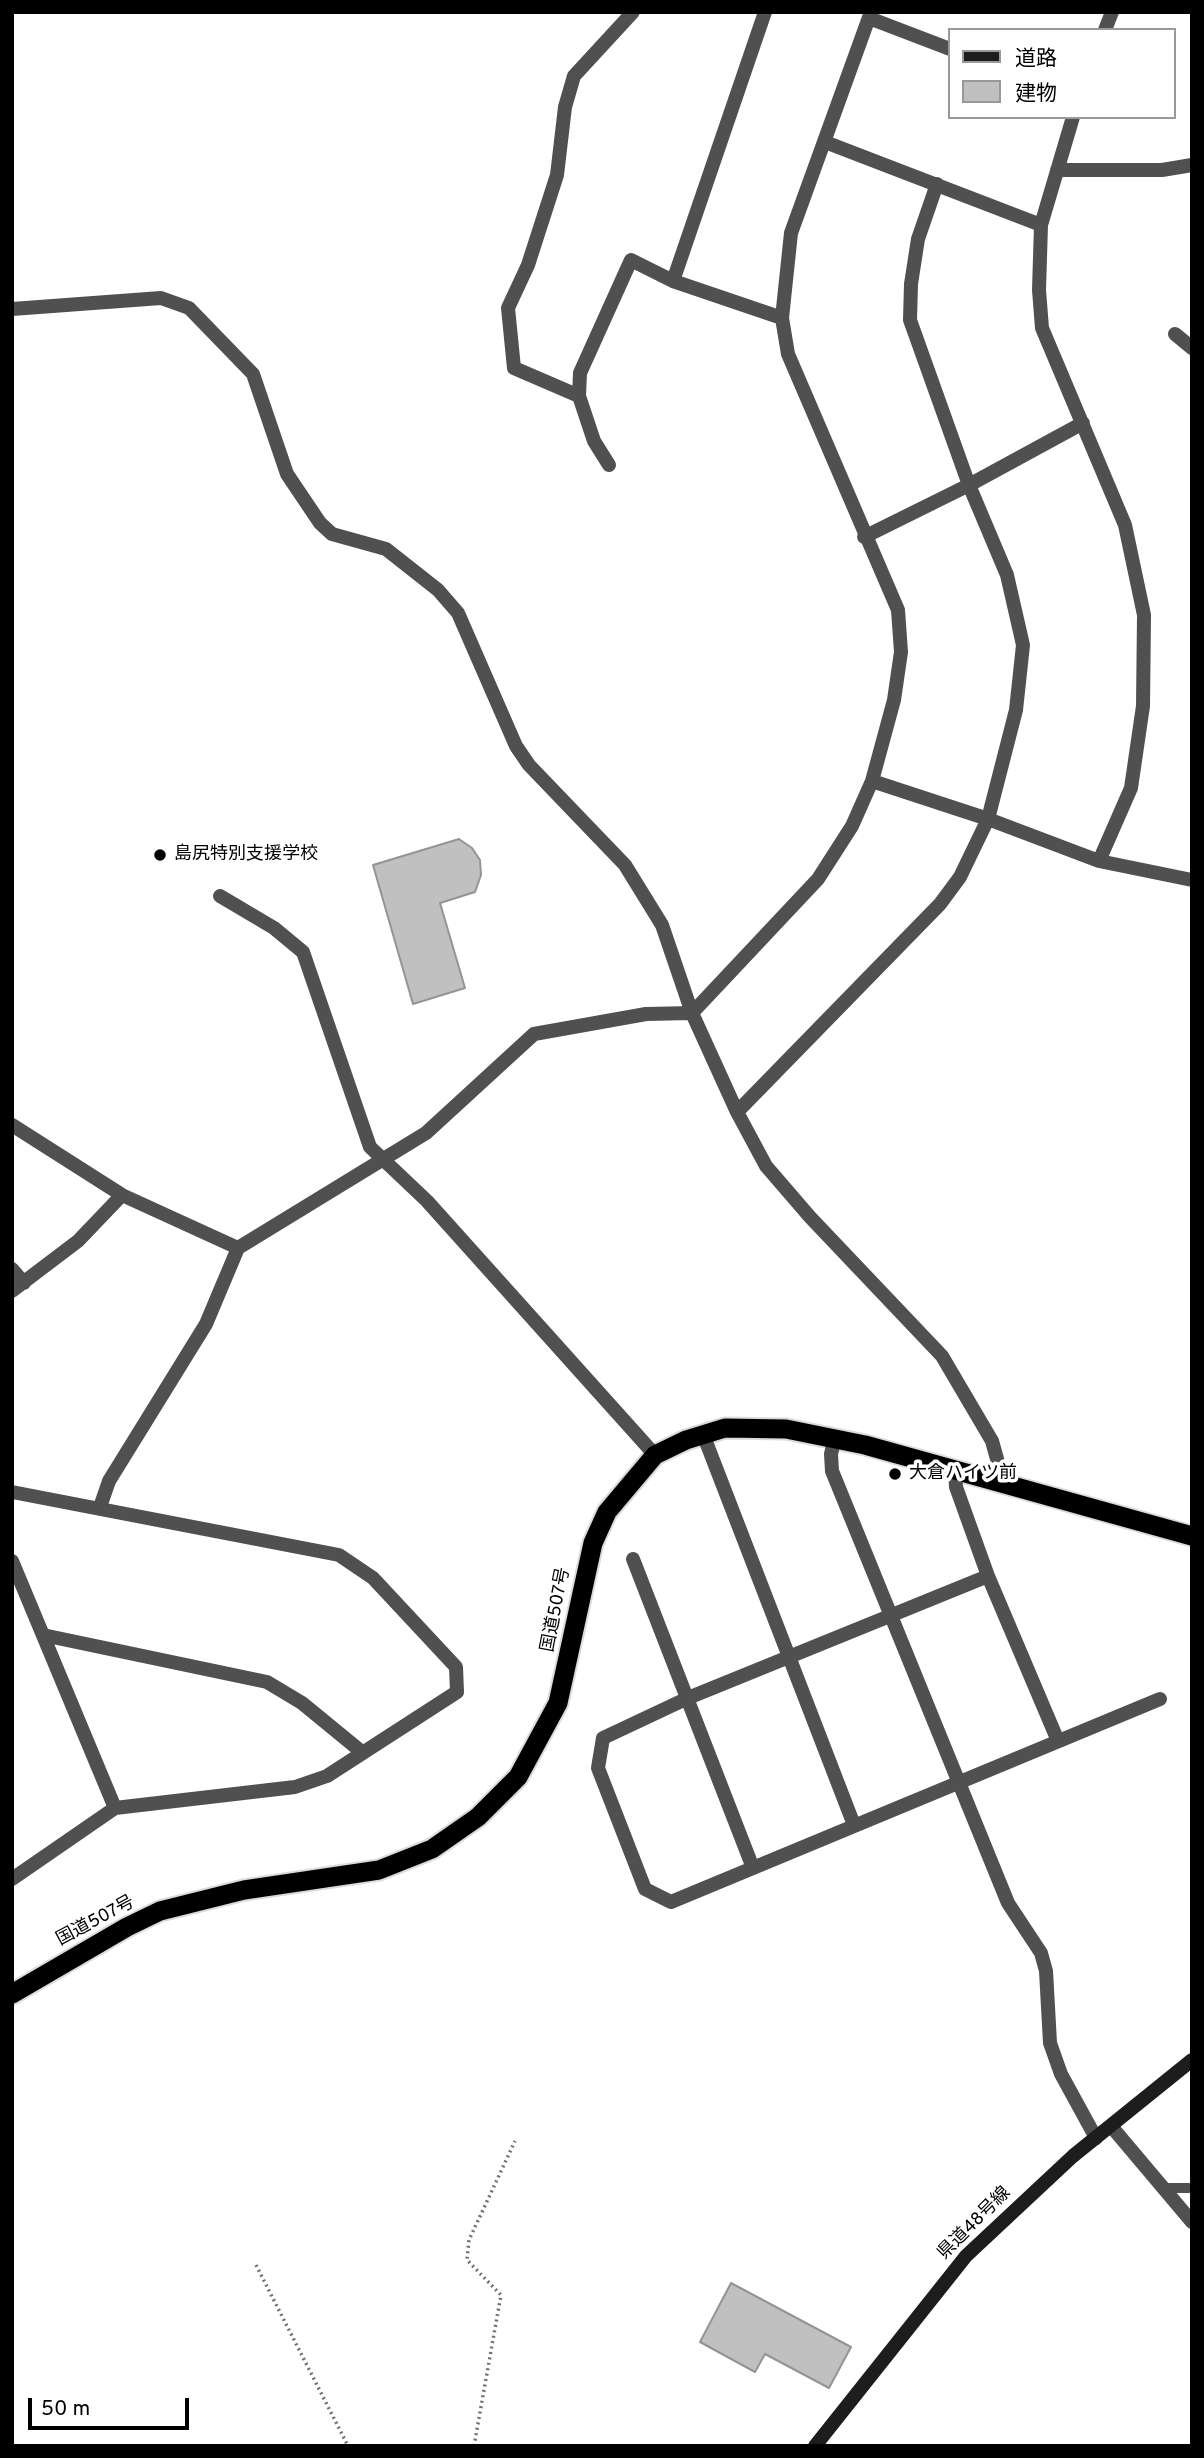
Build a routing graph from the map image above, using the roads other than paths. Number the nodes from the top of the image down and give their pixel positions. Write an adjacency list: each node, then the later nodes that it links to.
1 (633, 12): 16 (street)
2 (765, 12): 11 (street)
3 (870, 15): 4 (street); 6 (street)
4 (948, 48)
5 (1072, 119): 8 (street)
6 (825, 142): 9 (street); 13 (street)
7 (1192, 165): 8 (street)
8 (1057, 170): 10 (street)
9 (937, 184): 10 (street); 19 (street)
10 (1041, 225): 17 (street)
11 (673, 281): 13 (street); 16 (street)
12 (12, 309): 26 (street)
13 (782, 318): 20 (street)
14 (1175, 334): 15 (street)
15 (1192, 348)
16 (579, 396): 18 (street)
17 (1083, 423): 19 (street); 23 (street)
18 (609, 465)
19 (969, 485): 20 (street); 22 (street)
20 (864, 537): 21 (street)
21 (872, 781): 22 (street); 26 (street)
22 (988, 819): 23 (street); 27 (street)
23 (1099, 861): 24 (street)
24 (1192, 880)
25 (220, 896): 29 (street)
26 (692, 1013): 27 (street); 29 (street)
27 (737, 1112): 38 (street)
28 (12, 1125): 30 (street)
29 (383, 1161): 31 (street); 36 (street)
30 (122, 1195): 31 (street); 33 (street)
31 (238, 1248): 40 (street)
32 (12, 1269): 33 (street)
33 (18, 1287)
34 (704, 1434): 35 (highway, 国道507号); 36 (highway, 国道507号); 47 (street)
35 (835, 1438): 37 (highway, 国道507号); 45 (street)
36 (655, 1455): 57 (highway, 国道507号)
37 (955, 1470): 38 (highway, 国道507号); 44 (street)
38 (998, 1482): 41 (highway, 国道507号)
39 (12, 1492): 40 (street)
40 (100, 1507): 51 (street)
41 (1192, 1536)
42 (633, 1559): 48 (street)
43 (12, 1561): 46 (street)
44 (988, 1576): 45 (street); 50 (street)
45 (890, 1616): 47 (street); 52 (street)
46 (43, 1635): 51 (street); 53 (street)
47 (789, 1658): 48 (street); 54 (street)
48 (688, 1698): 55 (street); 55 (street)
49 (1160, 1699): 50 (street)
50 (1058, 1741): 52 (street)
51 (363, 1753): 53 (street)
52 (957, 1783): 54 (street); 60 (street)
53 (115, 1808): 56 (street)
54 (855, 1825): 55 (street)
55 (753, 1868)
56 (12, 1879)
57 (12, 1994)
58 (1192, 2060): 59 (main road, 県道48号線)
59 (1111, 2126): 60 (main road, 県道48号線); 61 (street)
60 (1096, 2138): 64 (main road, 県道48号線)
61 (1161, 2188): 62 (lane); 63 (street)
62 (1192, 2188)
63 (1192, 2222)
64 (815, 2446)

